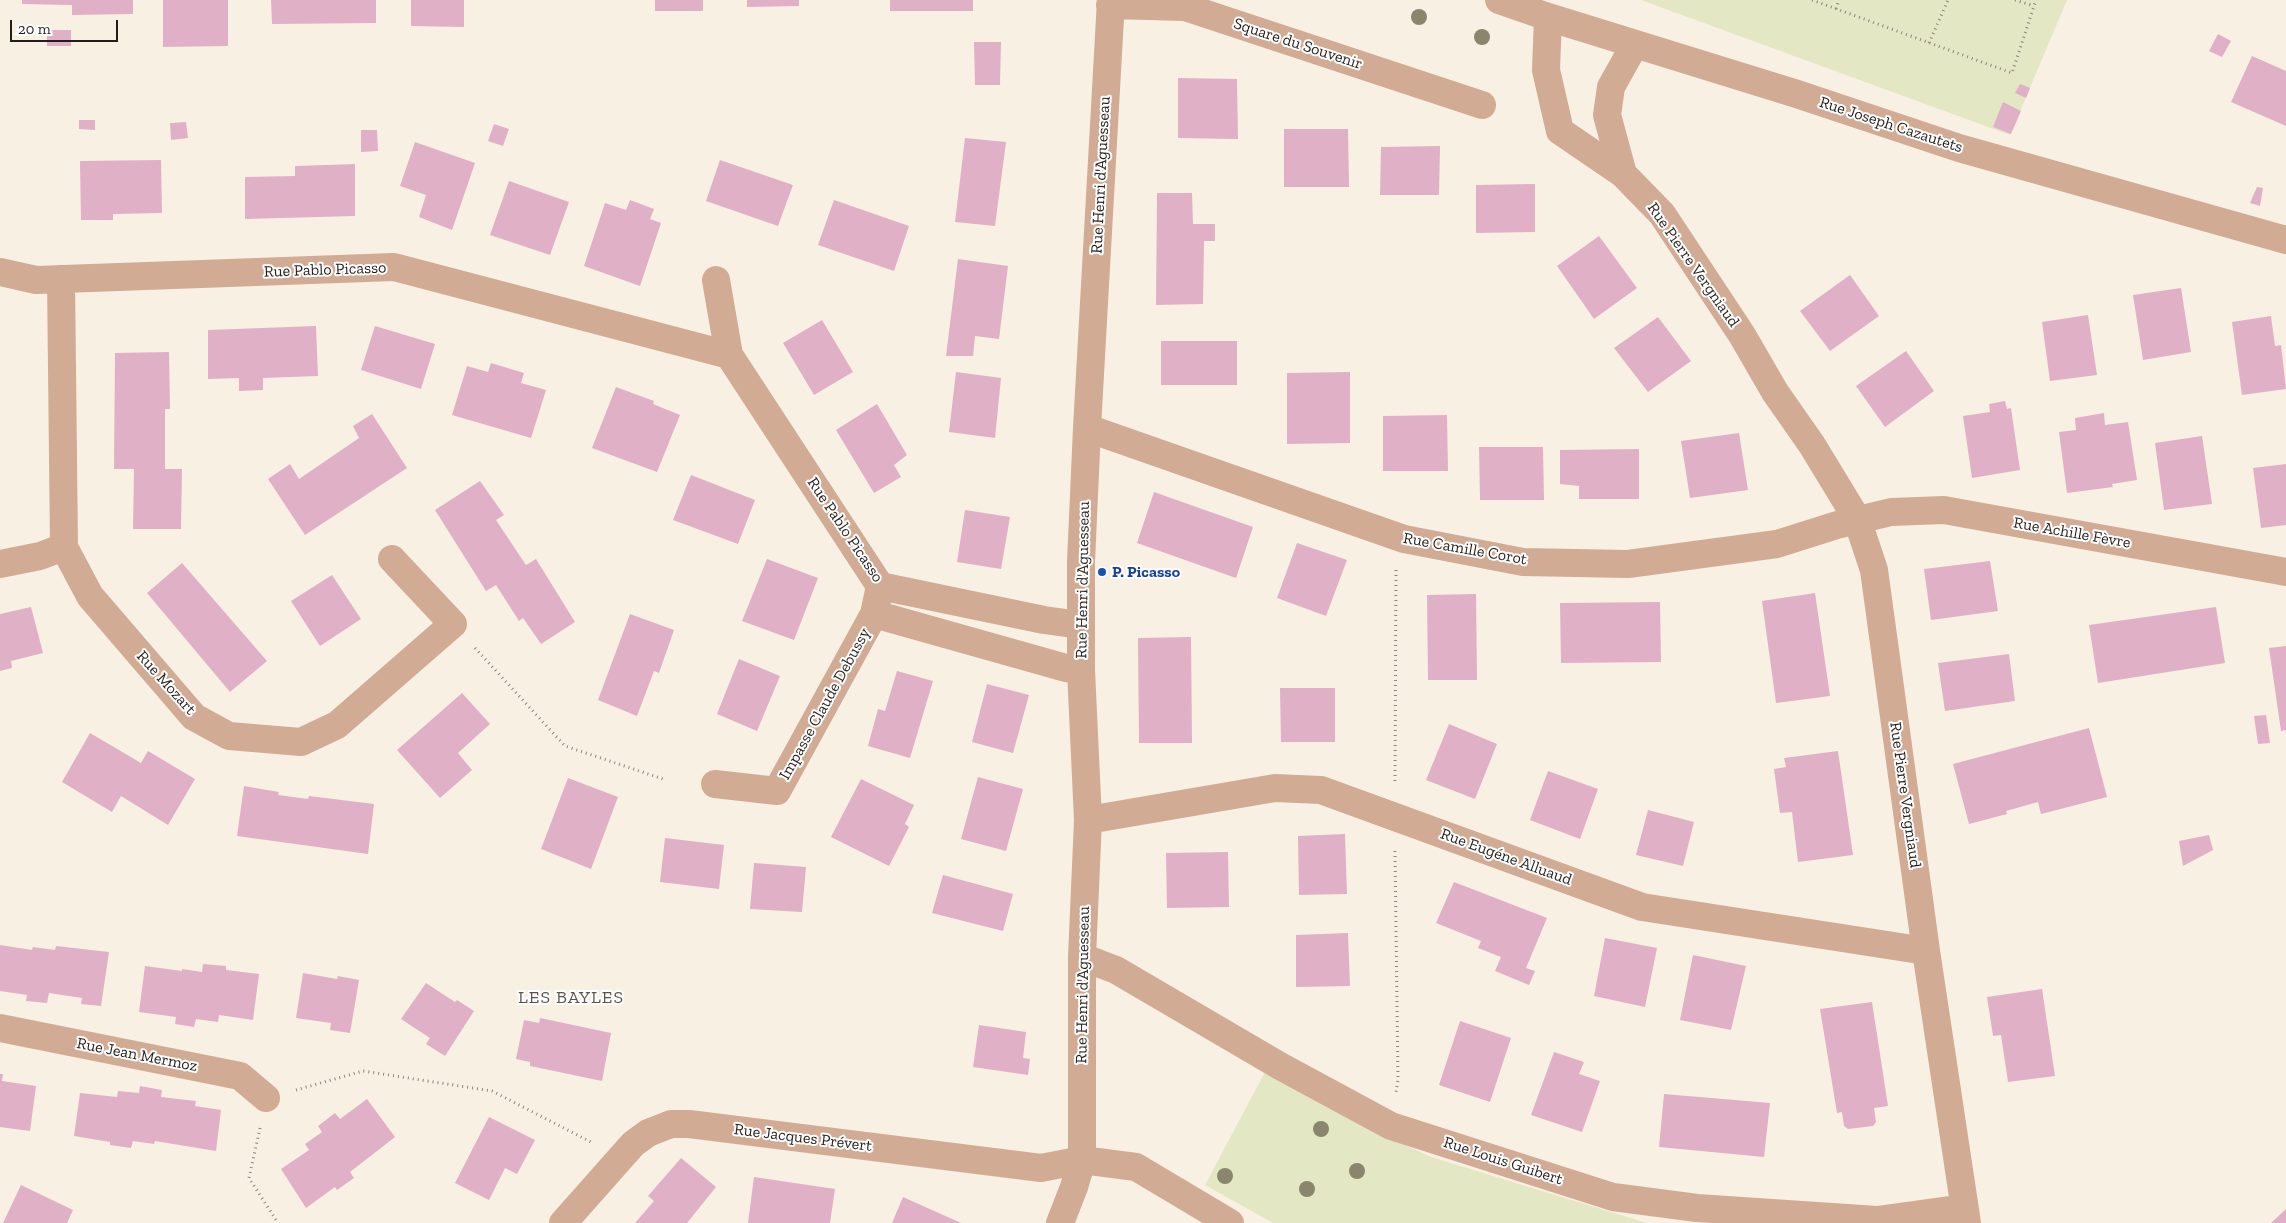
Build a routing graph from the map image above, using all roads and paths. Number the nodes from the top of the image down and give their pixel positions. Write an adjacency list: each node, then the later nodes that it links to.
1 (1812, 0): 9 (path)
2 (1838, 0): 9 (path)
3 (1948, 0): 11 (path)
4 (2015, 0): 8 (path)
5 (2036, 0): 8 (path)
6 (1505, 1): 10 (street, Rue Joseph Cazautets)
7 (1111, 2): 13 (street, Square du Souvenir); 20 (street, Rue Henri d'Aguesseau)
8 (2034, 6): 11 (path)
9 (1836, 9): 11 (path)
10 (1548, 17): 12 (street, Rue Joseph Cazautets); 14 (street, Rue Pierre Vergniaud)
11 (1929, 43)
12 (1635, 44): 14 (street); 15 (street, Rue Joseph Cazautets)
13 (1482, 105)
14 (1623, 174): 21 (street, Rue Pierre Vergniaud)
15 (2286, 240)
16 (0, 272): 17 (street, Rue Pablo Picasso)
17 (61, 279): 19 (street, Rue Pablo Picasso); 22 (street, Rue Mozart)
18 (716, 280): 19 (street, Rue Pablo Picasso)
19 (729, 355): 27 (street, Rue Pablo Picasso)
20 (1087, 428): 21 (street, Rue Camille Corot); 30 (street, Rue Henri d'Aguesseau)
21 (1857, 519): 26 (street, Rue Achille Fèvre); 37 (street, Rue Pierre Vergniaud)
22 (64, 547): 24 (street); 29 (street, Rue Mozart)
23 (392, 559): 29 (street)
24 (0, 564)
25 (1396, 569): 34 (path)
26 (2286, 572)
27 (880, 586): 28 (street, Impasse Claude Debussy); 30 (street, Rue Pablo Picasso)
28 (874, 614): 31 (street); 33 (street, Impasse Claude Debussy)
29 (453, 624): 32 (path)
30 (1080, 625): 31 (street, Rue Henri d'Aguesseau)
31 (1081, 670): 35 (street, Rue Henri d'Aguesseau)
32 (666, 780)
33 (715, 784)
34 (1395, 790)
35 (1088, 820): 37 (street, Rue Eugéne Alluaud); 38 (street, Rue Henri d'Aguesseau)
36 (1395, 845): 40 (path)
37 (1926, 951): 44 (street, Rue Pierre Vergniaud)
38 (1082, 957): 43 (street, Rue Henri d'Aguesseau); 44 (street, Rue Louis Guibert)
39 (0, 1028): 41 (street, Rue Jean Mermoz)
40 (1396, 1097)
41 (266, 1098): 42 (path); 45 (path)
42 (596, 1144)
43 (1082, 1160): 46 (street, Rue Jacques Prévert); 47 (street, Rue Henri d'Aguesseau); 48 (street, Rue Jacques Prévert)
44 (1966, 1215)
45 (278, 1223)
46 (563, 1223)
47 (1060, 1223)
48 (1230, 1223)

